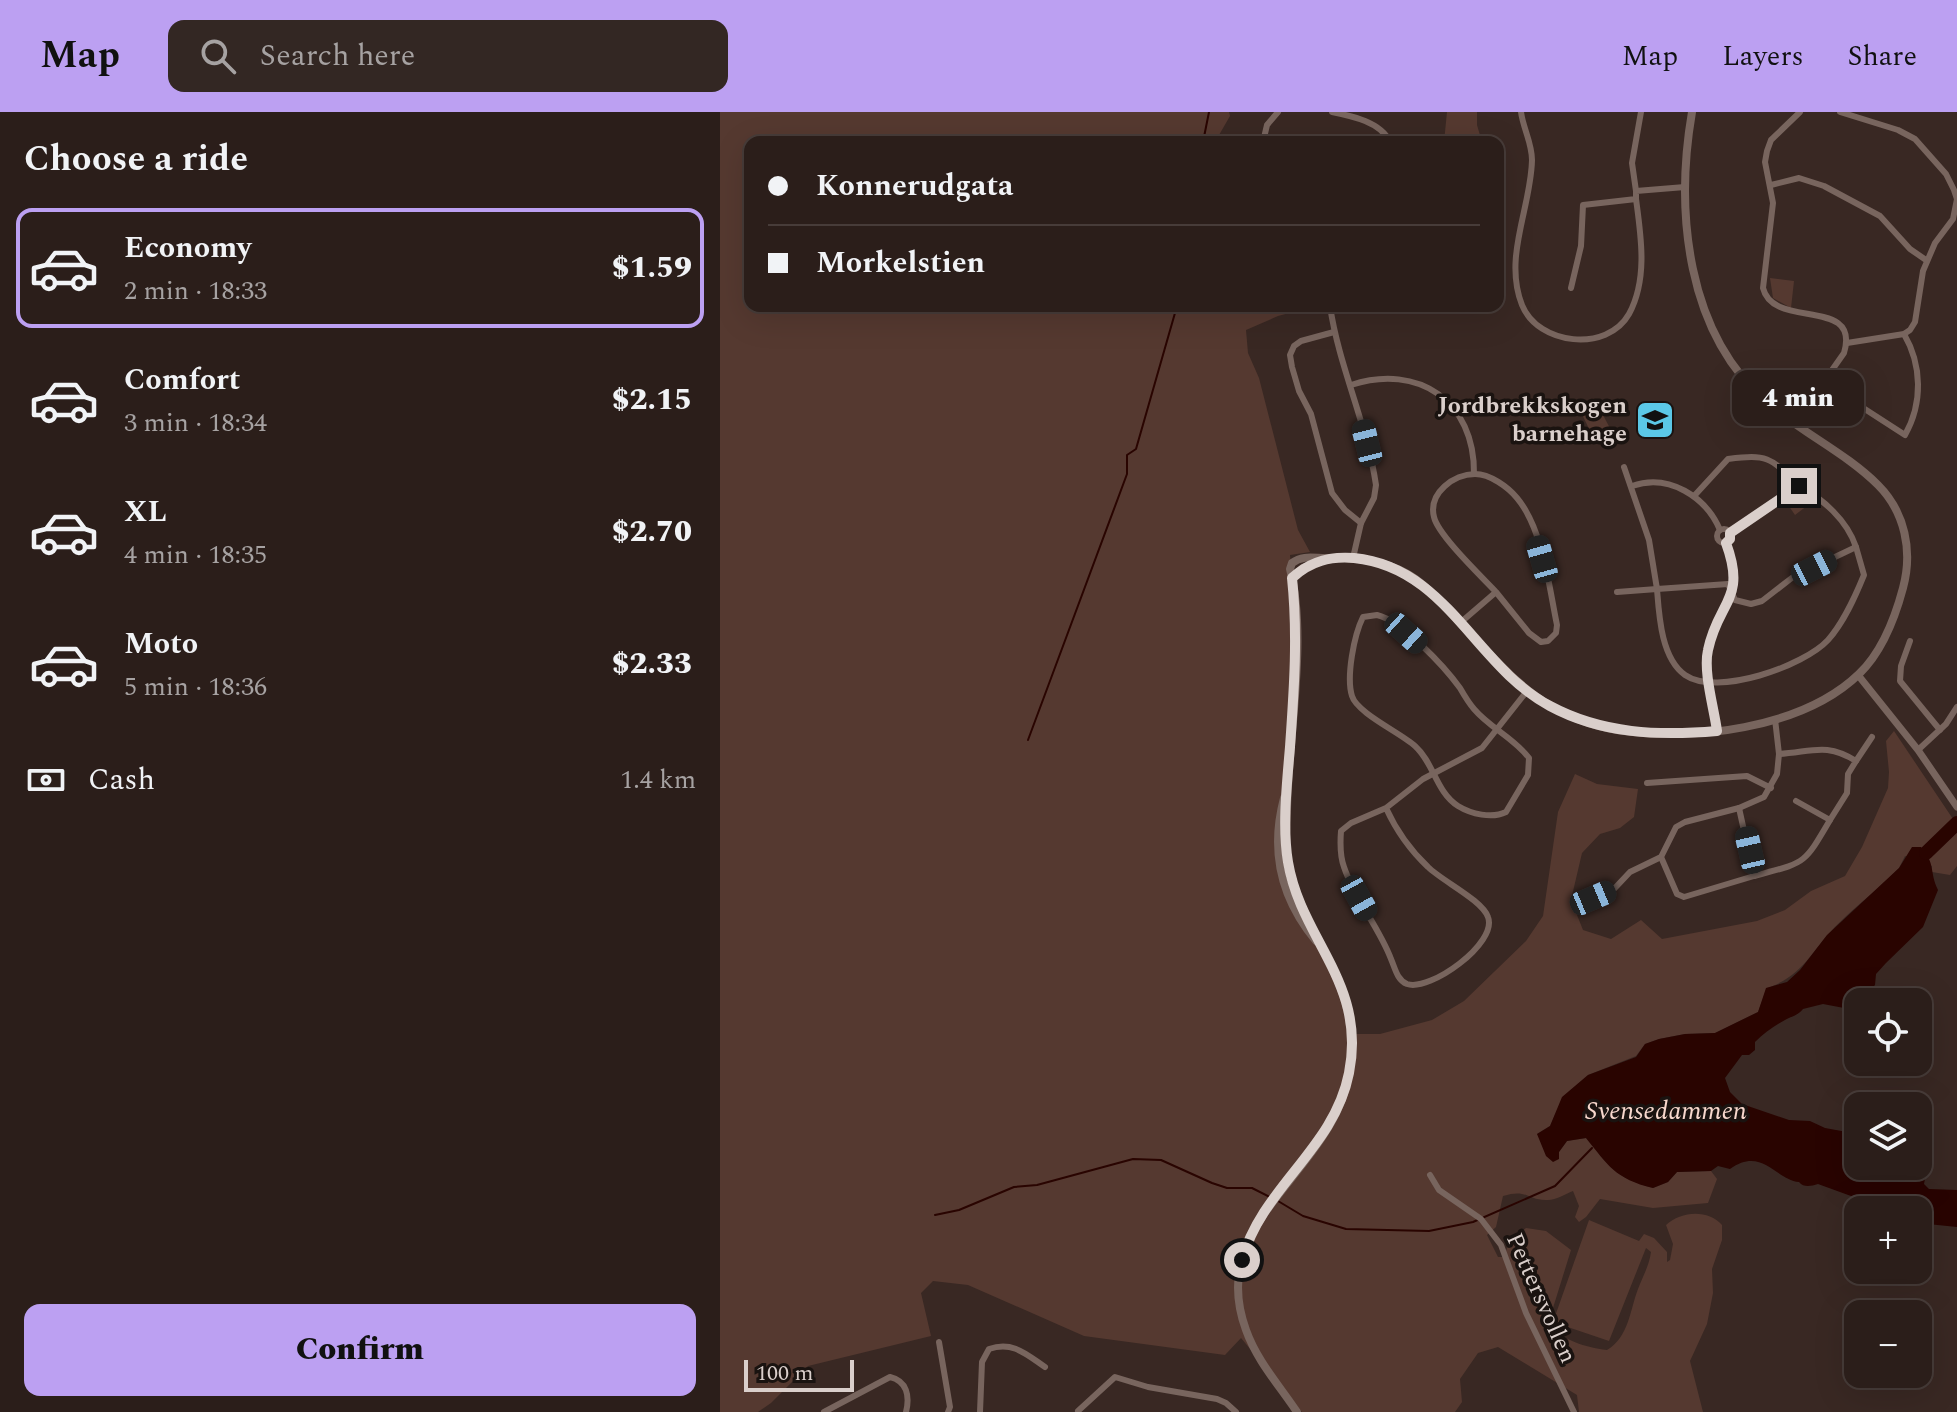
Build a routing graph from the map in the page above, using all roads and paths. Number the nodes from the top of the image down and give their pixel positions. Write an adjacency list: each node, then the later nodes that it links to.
1 (1278, 112): 8 (street)
2 (1332, 112): 9 (street)
3 (1521, 112): 12 (street)
4 (1641, 112): 12 (street)
5 (1692, 112): 11 (main road)
6 (1800, 112): 10 (street)
7 (1840, 112): 13 (street)
8 (1264, 136)
9 (1387, 136)
10 (1771, 185): 13 (street); 18 (street)
11 (1685, 187): 12 (street); 21 (main road)
12 (1636, 195): 14 (street)
13 (1926, 260): 17 (street)
14 (1571, 288)
15 (1331, 312): 16 (street)
16 (1334, 332): 20 (street); 27 (street)
17 (1904, 334): 18 (street); 19 (street)
18 (1847, 343): 19 (street)
19 (1823, 382): 21 (street)
20 (1351, 385): 23 (street); 27 (street)
21 (1794, 424): 39 (main road)
22 (1624, 467): 24 (street)
23 (1474, 474): 35 (street); 35 (street)
24 (1632, 486): 26 (street); 33 (street)
25 (1799, 486): 26 (street); 29 (street); 31 (street)
26 (1695, 495): 28 (street)
27 (1361, 523): 32 (street)
28 (1720, 530): 29 (street); 30 (street)
29 (1730, 533): 30 (street)
30 (1726, 543): 34 (street)
31 (1856, 547): 34 (street); 40 (street)
32 (1353, 558): 37 (main road); 66 (main road)
33 (1657, 589): 34 (street); 36 (street); 40 (street)
34 (1733, 591): 40 (street)
35 (1496, 592): 37 (street)
36 (1617, 592)
37 (1460, 623): 41 (main road)
38 (1910, 641): 45 (street)
39 (1858, 675): 43 (main road); 48 (street)
40 (1710, 682): 46 (street)
41 (1527, 691): 44 (street); 46 (main road)
42 (1957, 707): 45 (street)
43 (1775, 719): 46 (main road); 49 (street)
44 (1498, 729): 51 (street); 51 (street); 51 (street)
45 (1940, 730): 48 (street)
46 (1717, 731)
47 (1872, 737): 50 (street)
48 (1918, 750): 55 (street)
49 (1779, 754): 50 (street); 53 (street)
50 (1856, 761): 58 (street)
51 (1435, 774): 56 (street)
52 (1647, 783): 53 (street)
53 (1771, 788): 57 (street)
54 (1796, 801): 58 (street)
55 (1957, 807)
56 (1386, 808): 56 (street)
57 (1739, 808): 59 (street); 60 (street)
58 (1830, 820): 60 (street)
59 (1661, 857): 60 (street); 61 (street)
60 (1754, 876)
61 (1581, 901)
62 (1430, 1175): 72 (street, Pettersvollen)
63 (939, 1342): 69 (street)
64 (1045, 1367): 70 (street)
65 (1078, 1411): 71 (street)
66 (1294, 1411)
67 (824, 1412): 68 (street)
68 (906, 1412)
69 (948, 1412)
70 (980, 1412)
71 (1236, 1412)
72 (1574, 1412)

